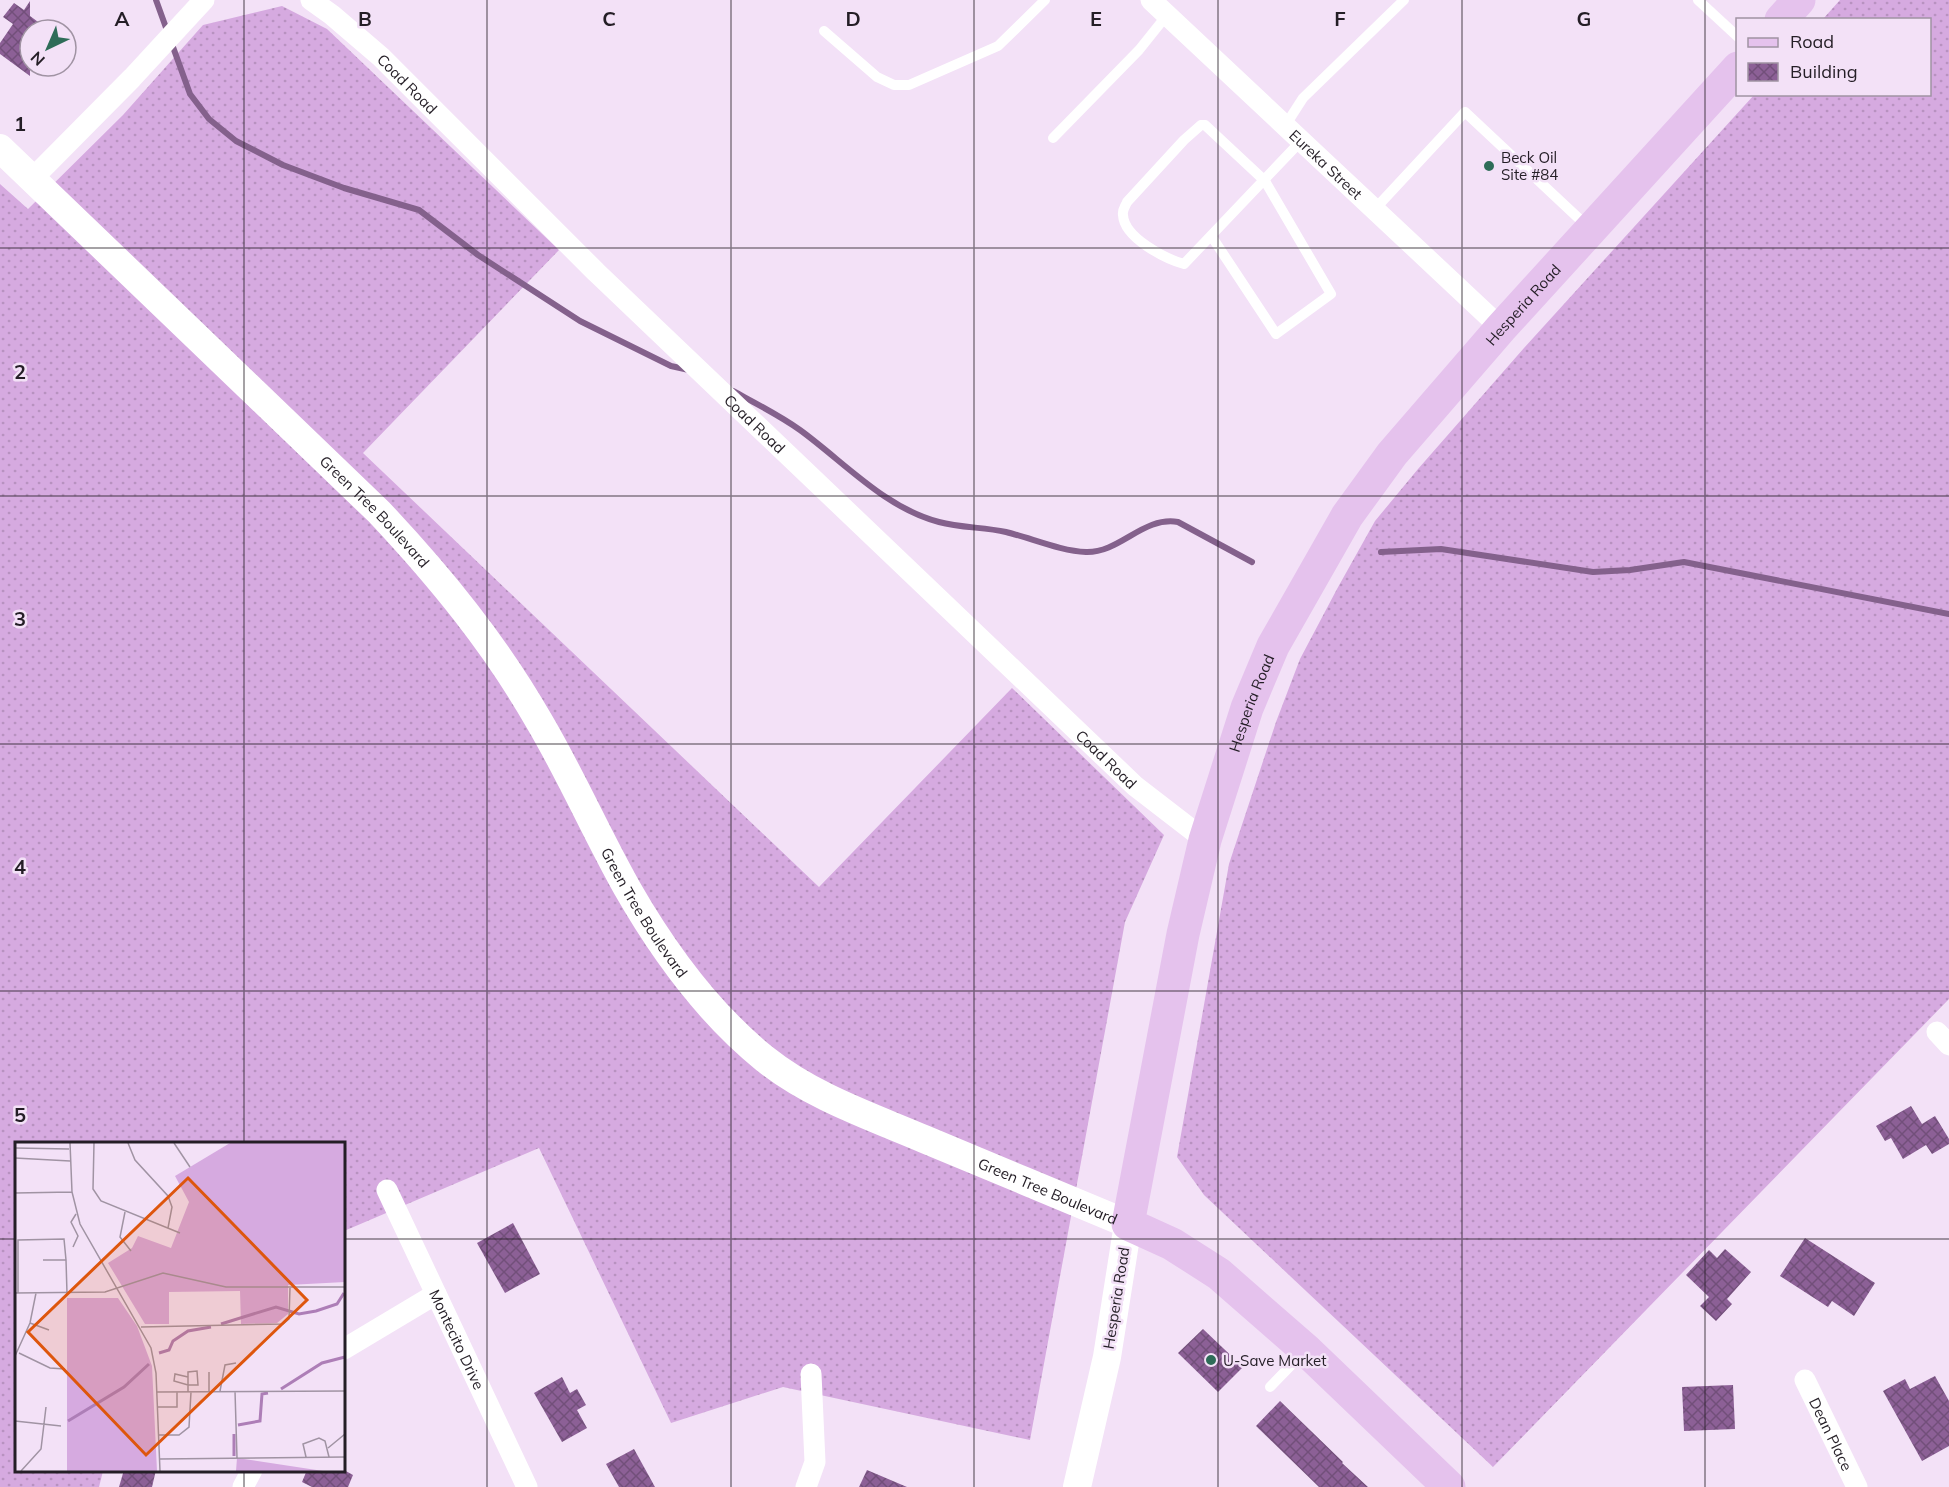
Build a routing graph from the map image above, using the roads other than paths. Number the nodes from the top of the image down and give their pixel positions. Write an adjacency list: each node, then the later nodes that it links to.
1 (204, 0): 17 (street)
2 (311, 0): 23 (street, Coad Road)
3 (1045, 0): 10 (lane)
4 (1151, 0): 8 (street, Eureka Street)
5 (1404, 0): 13 (lane)
6 (1698, 0): 11 (lane)
7 (1799, 0): 9 (main road)
8 (1167, 15): 13 (street, Eureka Street); 14 (lane)
9 (1783, 18)
10 (824, 30)
11 (1736, 36)
12 (1736, 69): 20 (main road, Hesperia Road)
13 (1285, 126): 15 (street, Eureka Street)
14 (1053, 138)
15 (1301, 141): 18 (lane); 19 (street, Eureka Street)
16 (0, 148): 17 (main road, Green Tree Boulevard)
17 (32, 179): 25 (main road, Green Tree Boulevard)
18 (1265, 181): 21 (lane); 21 (lane); 21 (lane)
19 (1374, 210): 20 (lane); 22 (street, Eureka Street)
20 (1590, 229): 22 (main road, Hesperia Road)
21 (1212, 237)
22 (1501, 328): 23 (main road, Hesperia Road)
23 (1205, 840): 25 (main road, Hesperia Road)
24 (387, 1190): 26 (street, Montecito Drive)
25 (1128, 1224): 28 (main road, Green Tree Boulevard); 36 (main road, Hesperia Road)
26 (436, 1294): 27 (street); 34 (street, Montecito Drive)
27 (345, 1348)
28 (1306, 1350): 31 (lane); 37 (main road, Green Tree Boulevard)
29 (811, 1374): 35 (street)
30 (1805, 1380): 38 (street, Dean Place)
31 (1270, 1387)
32 (251, 1472): 33 (street)
33 (243, 1487)
34 (527, 1487)
35 (806, 1487)
36 (1077, 1487)
37 (1449, 1487)
38 (1857, 1487)

